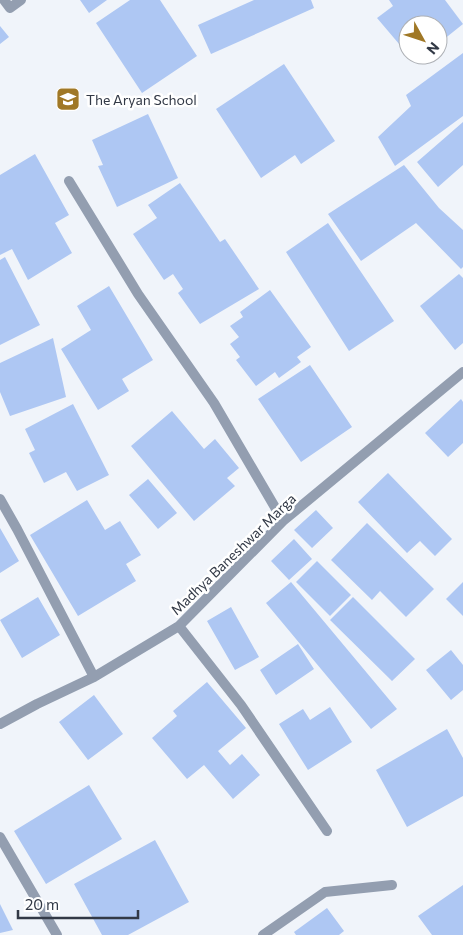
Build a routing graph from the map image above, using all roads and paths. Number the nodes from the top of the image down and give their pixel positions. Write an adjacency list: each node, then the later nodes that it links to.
1 (4, 0): 2 (street)
2 (21, 0)
3 (69, 180): 6 (street)
4 (463, 372): 6 (street, Madhya Baneshwar Marga)
5 (0, 499): 8 (street)
6 (283, 521): 7 (street, Madhya Baneshwar Marga)
7 (179, 626): 8 (street, Madhya Baneshwar Marga); 10 (street)
8 (94, 677): 9 (street, Madhya Baneshwar Marga)
9 (0, 724)
10 (327, 830)
11 (0, 838): 13 (street)
12 (392, 885): 14 (street)
13 (57, 935)
14 (263, 935)

